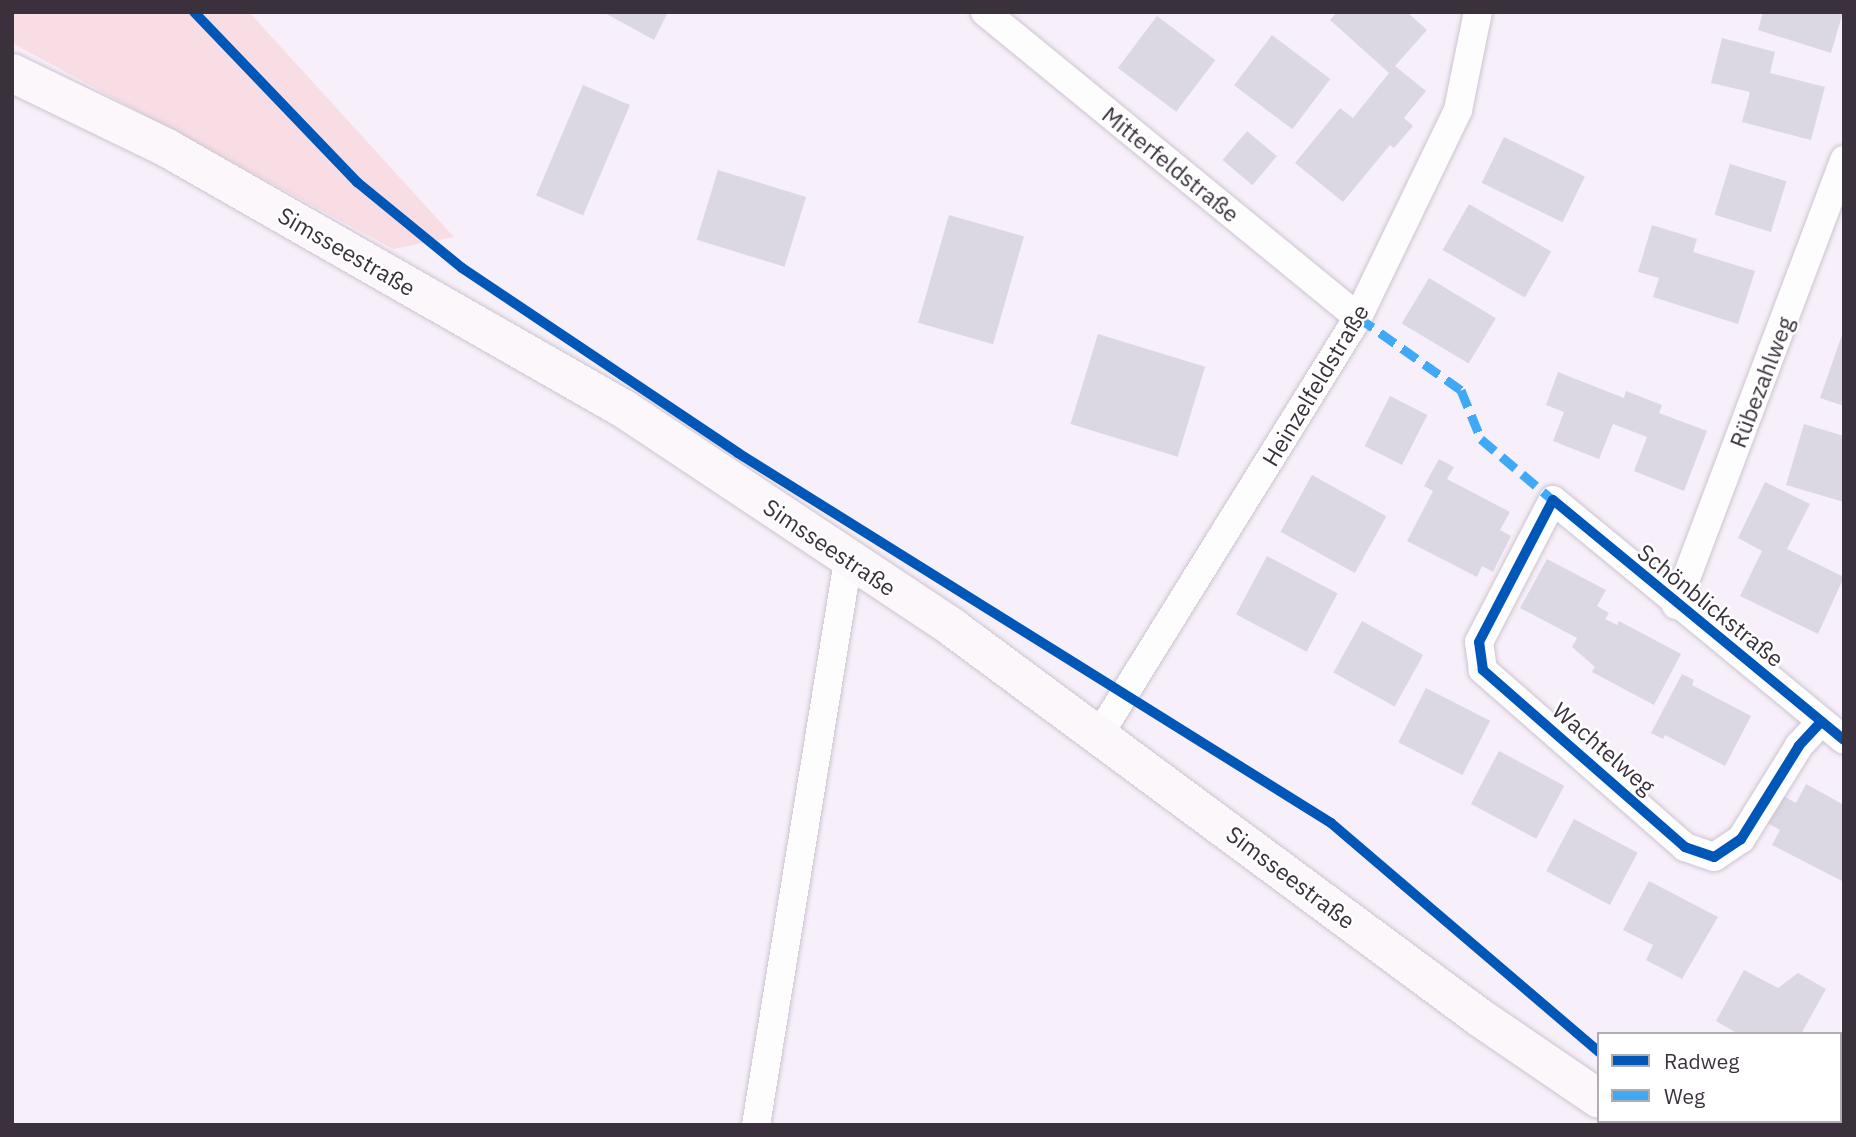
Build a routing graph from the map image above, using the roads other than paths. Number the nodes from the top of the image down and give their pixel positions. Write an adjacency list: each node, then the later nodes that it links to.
1 (985, 12): 5 (street, Mitterfeldstraße)
2 (1478, 12): 5 (street, Heinzelfeldstraße)
3 (12, 73): 7 (main road, Simsseestraße)
4 (1844, 160): 8 (street, Rübezahlweg)
5 (1358, 317): 10 (street, Heinzelfeldstraße)
6 (1553, 500): 8 (street, Schönblickstraße); 9 (street, Wachtelweg)
7 (848, 561): 10 (main road, Simsseestraße); 13 (street)
8 (1676, 605): 9 (street, Schönblickstraße)
9 (1822, 722): 11 (street, Schönblickstraße)
10 (1100, 735): 12 (main road, Simsseestraße)
11 (1844, 740)
12 (1597, 1098)
13 (757, 1125)

